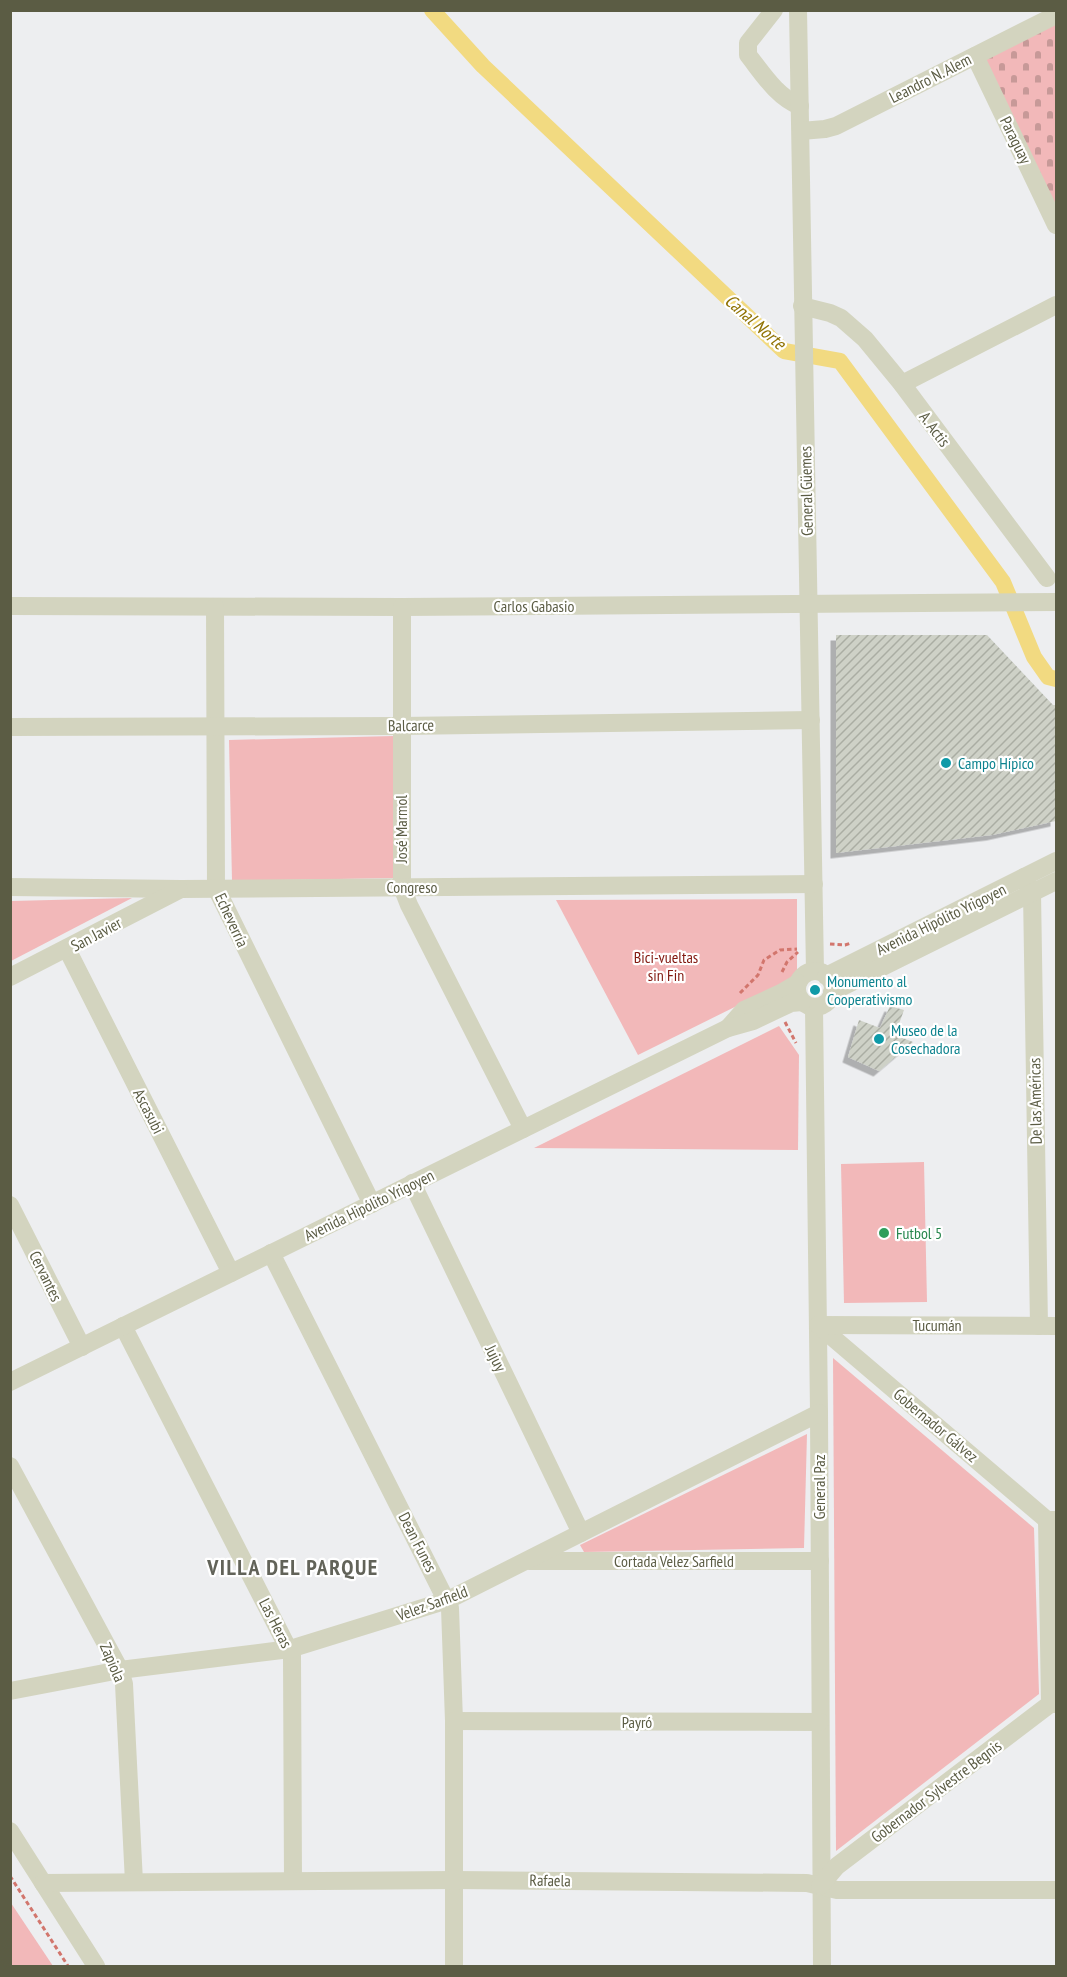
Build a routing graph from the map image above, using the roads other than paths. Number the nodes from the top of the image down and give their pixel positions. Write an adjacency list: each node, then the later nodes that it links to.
1 (774, 10): 5 (street)
2 (798, 10): 5 (street, General Güemes)
3 (1051, 14): 4 (street, Leandro N. Alem)
4 (975, 56): 6 (street, Leandro N. Alem); 7 (street, Paraguay)
5 (801, 106): 6 (street, General Güemes)
6 (801, 130): 9 (street, General Güemes)
7 (1056, 225)
8 (1056, 305): 10 (street)
9 (802, 306): 10 (street, A. Actis); 13 (street, General Güemes)
10 (902, 384): 11 (street, A. Actis)
11 (1052, 575): 12 (street)
12 (1048, 602): 13 (street, Carlos Gabasio)
13 (808, 604): 16 (street, Carlos Gabasio); 17 (street, General Güemes)
14 (10, 606): 15 (street, Carlos Gabasio)
15 (215, 607): 16 (street, Carlos Gabasio); 20 (street, Echeverría)
16 (402, 607): 18 (street, José Marmol)
17 (811, 720): 18 (street, Balcarce); 23 (street, General Güemes)
18 (401, 726): 20 (street, Balcarce); 26 (street, José Marmol)
19 (10, 727): 20 (street, Balcarce)
20 (214, 727): 27 (street, Echeverría)
21 (1056, 861): 24 (street, Avenida Hipólito Yrigoyen)
22 (1056, 881): 24 (street, Avenida Hipólito Yrigoyen)
23 (814, 884): 26 (street, Congreso); 31 (street, General Güemes)
24 (1028, 885): 31 (street, Avenida Hipólito Yrigoyen); 43 (street, De las Américas)
25 (10, 886): 28 (street, Congreso)
26 (402, 887): 27 (street, Congreso); 35 (street, José Marmol)
27 (216, 888): 28 (street, Congreso); 37 (street, Echeverría)
28 (181, 889): 29 (street, San Javier)
29 (67, 949): 30 (street, San Javier); 40 (street, Ascasubi)
30 (10, 977)
31 (825, 980): 32 (street, Avenida Hipólito Yrigoyen); 33 (street, Avenida Hipólito Yrigoyen)
32 (798, 982): 33 (street); 34 (street, Avenida Hipólito Yrigoyen)
33 (808, 1004): 34 (street, Avenida Hipólito Yrigoyen); 41 (street, General Paz)
34 (728, 1028): 35 (street, Avenida Hipólito Yrigoyen)
35 (523, 1129): 36 (street, Avenida Hipólito Yrigoyen)
36 (412, 1183): 37 (street, Avenida Hipólito Yrigoyen); 49 (street, Jujuy)
37 (372, 1204): 39 (street, Avenida Hipólito Yrigoyen)
38 (10, 1205): 44 (street, Cervantes)
39 (271, 1254): 40 (street, Avenida Hipólito Yrigoyen); 52 (street, Dean Funes)
40 (231, 1273): 42 (street, Avenida Hipólito Yrigoyen)
41 (818, 1324): 43 (street, Tucumán); 46 (street, General Paz); 48 (street, Gobernador Gálvez)
42 (123, 1326): 44 (street, Avenida Hipólito Yrigoyen); 53 (street, Las Heras)
43 (1048, 1326)
44 (81, 1347): 45 (street, Avenida Hipólito Yrigoyen)
45 (10, 1382)
46 (819, 1413): 49 (street, Velez Sarfield); 51 (street, General Paz)
47 (10, 1466): 54 (street, Zapiola)
48 (1052, 1520): 56 (street)
49 (581, 1533): 50 (street, Velez Sarfield)
50 (527, 1561): 51 (street, Cortada Velez Sarfield); 52 (street, Velez Sarfield)
51 (820, 1561): 58 (street, General Paz)
52 (448, 1600): 53 (street, Velez Sarfield); 57 (street, Dean Funes)
53 (290, 1649): 54 (street, Velez Sarfield); 61 (street, Las Heras)
54 (120, 1670): 55 (street, Velez Sarfield); 62 (street, Zapiola)
55 (10, 1691)
56 (1053, 1704): 64 (street, Gobernador Sylvestre Begnis)
57 (454, 1721): 58 (street, Payró); 60 (street, Dean Funes)
58 (820, 1722): 64 (street, General Paz)
59 (10, 1831): 63 (street)
60 (455, 1880): 61 (street, Rafaela); 64 (street, Rafaela); 67 (street, Dean Funes)
61 (293, 1881): 62 (street, Rafaela)
62 (134, 1882): 63 (street, Rafaela)
63 (43, 1883): 66 (street)
64 (820, 1886): 65 (street, Rafaela); 68 (street, General Paz)
65 (1056, 1890)
66 (96, 1966)
67 (454, 1966)
68 (822, 1966)

